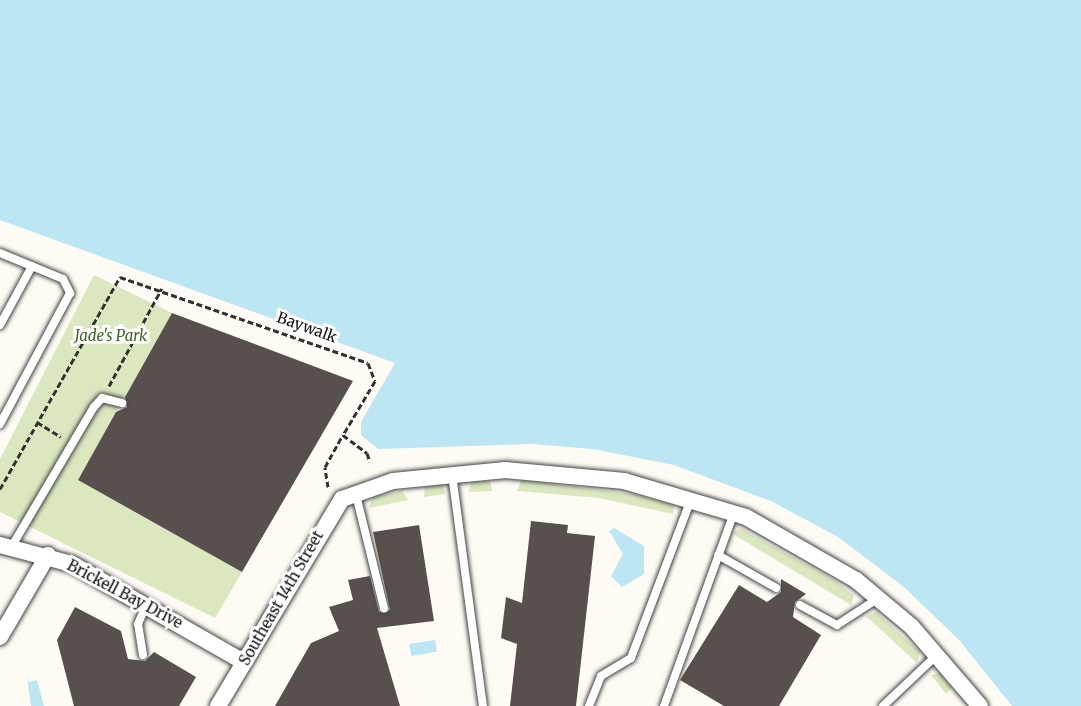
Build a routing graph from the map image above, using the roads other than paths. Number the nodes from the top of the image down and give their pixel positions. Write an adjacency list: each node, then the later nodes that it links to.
1 (0, 253): 2 (lane)
2 (32, 266): 3 (lane); 5 (lane)
3 (0, 325)
4 (122, 403): 10 (lane)
5 (0, 424)
6 (452, 473): 7 (street); 8 (street); 23 (lane)
7 (352, 492): 17 (lane); 21 (street, Southeast 14th Street)
8 (691, 498): 9 (street); 24 (lane)
9 (734, 513): 12 (lane); 14 (street)
10 (6, 545): 11 (street, Brickell Bay Drive)
11 (48, 555): 15 (street, Brickell Bay Drive); 18 (street)
12 (718, 555): 13 (lane); 25 (lane)
13 (776, 588)
14 (877, 598): 16 (lane); 20 (street)
15 (146, 604): 19 (lane); 21 (street, Brickell Bay Drive)
16 (800, 605)
17 (384, 608)
18 (0, 637)
19 (143, 655)
20 (937, 655): 26 (lane); 27 (street)
21 (244, 662): 22 (street, Southeast 14th Street)
22 (218, 706)
23 (483, 706)
24 (589, 706)
25 (664, 706)
26 (883, 706)
27 (980, 706)

